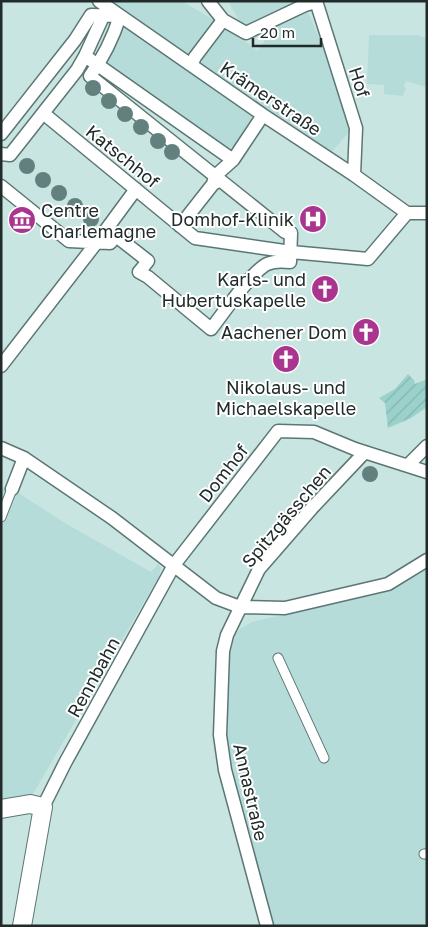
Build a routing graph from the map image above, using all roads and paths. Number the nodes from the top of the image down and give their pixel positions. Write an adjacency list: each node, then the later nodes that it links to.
1 (208, 1): 5 (street)
2 (316, 2): 5 (street); 14 (street, Hof)
3 (104, 8): 4 (street, Krämerstraße); 6 (street); 11 (street)
4 (120, 16): 7 (street); 8 (street, Krämerstraße)
5 (223, 20): 8 (street)
6 (85, 56): 7 (street); 9 (street)
7 (98, 65): 13 (street); 15 (street)
8 (191, 65): 10 (street, Krämerstraße)
9 (43, 113): 12 (street); 17 (street, Katschhof)
10 (263, 115): 13 (street); 14 (street, Krämerstraße)
11 (1, 134)
12 (1, 154)
13 (233, 160): 15 (street)
14 (354, 175): 18 (street, Krämerstraße)
15 (216, 180): 20 (street); 22 (street)
16 (1, 186): 21 (street)
17 (136, 189): 20 (street, Katschhof); 21 (street)
18 (407, 213): 19 (street); 22 (street, Katschhof)
19 (427, 213)
20 (180, 226): 22 (street, Katschhof)
21 (97, 242): 22 (street); 23 (street)
22 (291, 252)
23 (1, 366)
24 (427, 446): 28 (street)
25 (1, 448): 27 (street)
26 (360, 451): 28 (street, Domhof); 33 (street, Domhof); 34 (street, Spitzgässchen)
27 (24, 458): 30 (street); 33 (street)
28 (408, 465): 29 (street, Domhof)
29 (427, 472)
30 (12, 488): 31 (lane)
31 (1, 517)
32 (427, 560): 34 (street)
33 (174, 564): 34 (street); 37 (street, Rennbahn)
34 (240, 607): 40 (street, Annastraße)
35 (278, 658): 36 (lane)
36 (324, 758)
37 (43, 807): 38 (street); 39 (street)
38 (1, 809)
39 (22, 926)
40 (267, 926)

